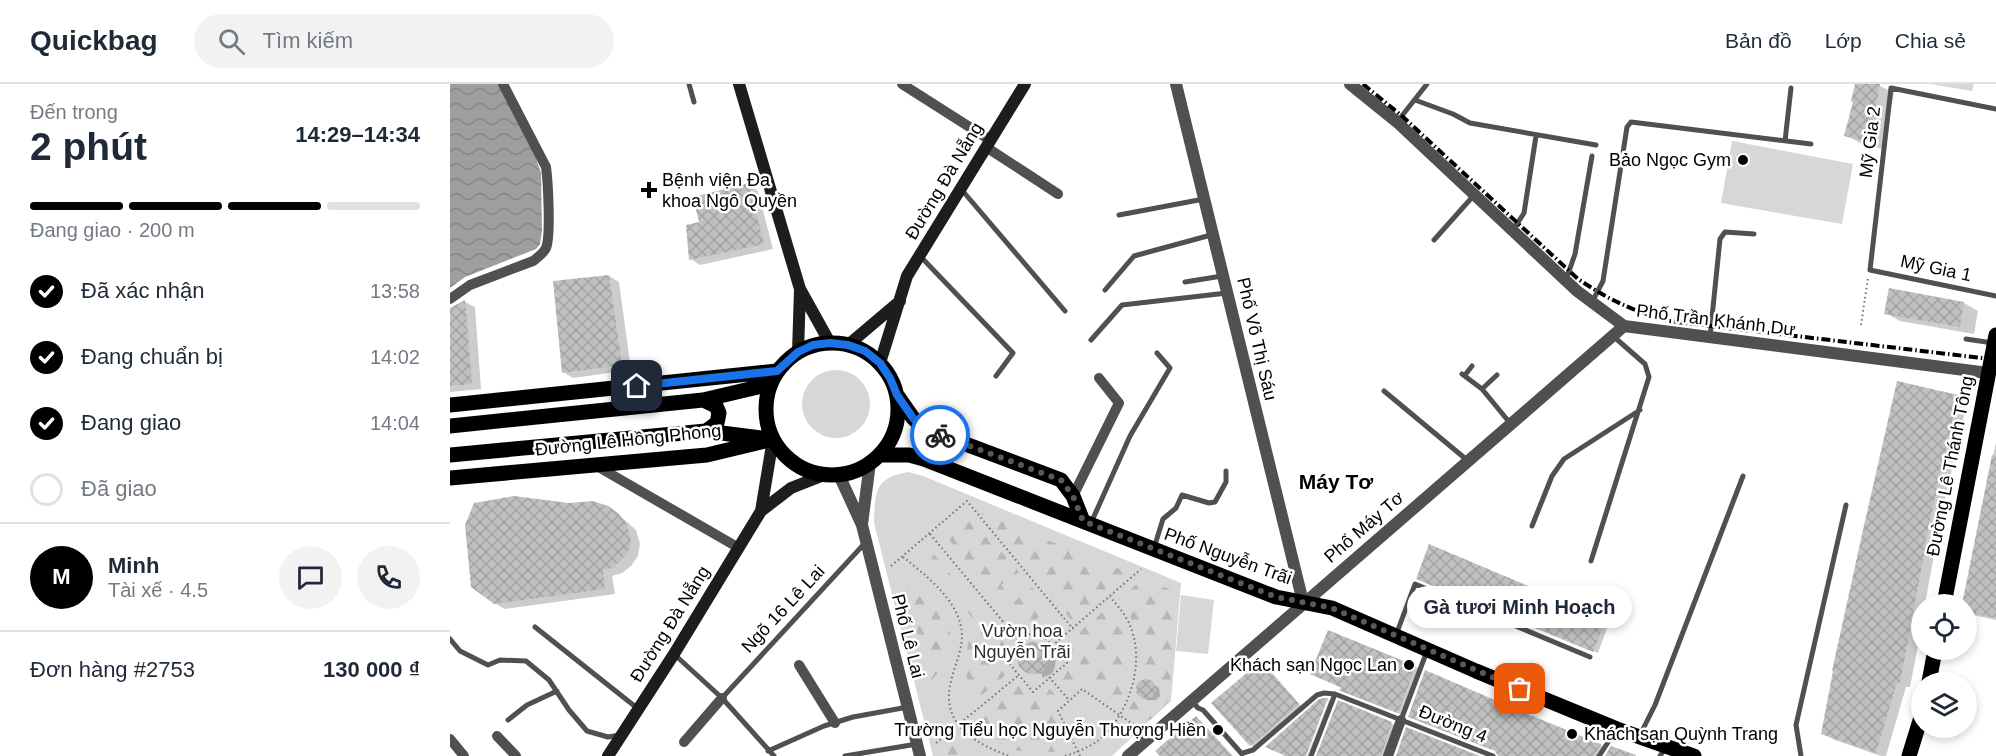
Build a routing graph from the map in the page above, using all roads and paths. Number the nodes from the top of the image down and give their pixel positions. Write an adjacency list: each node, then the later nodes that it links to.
1 (502, 84): 38 (street)
2 (689, 84): 11 (lane)
3 (739, 84): 34 (main road)
4 (902, 84): 16 (street)
5 (1025, 84): 16 (main road, Đường Đà Nẵng)
6 (1176, 84): 23 (street, Phố Võ Thị Sáu)
7 (1350, 84): 13 (street, Phố Trần Khánh Dư)
8 (1427, 84): 10 (lane)
9 (1791, 88): 15 (lane)
10 (1415, 100): 13 (lane); 14 (lane)
11 (694, 102)
12 (1996, 109): 30 (lane, Mỹ Gia 2)
13 (1397, 122): 22 (street, Phố Trần Khánh Dư)
14 (1536, 136): 18 (lane); 25 (lane)
15 (1785, 141): 17 (lane); 40 (lane)
16 (988, 144): 20 (main road, Đường Đà Nẵng); 21 (street)
17 (1811, 144)
18 (1596, 146)
19 (1592, 156): 32 (lane)
20 (961, 189): 29 (main road, Đường Đà Nẵng); 41 (lane)
21 (1058, 194)
22 (1475, 194): 25 (street, Phố Trần Khánh Dư); 28 (lane)
23 (1204, 199): 24 (lane); 27 (street, Phố Võ Thị Sáu)
24 (1119, 215)
25 (1513, 230): 32 (street, Phố Trần Khánh Dư)
26 (1754, 234): 45 (lane)
27 (1213, 235): 31 (street, Phố Võ Thị Sáu); 35 (lane)
28 (1434, 240)
29 (920, 256): 39 (main road, Đường Đà Nẵng); 56 (lane)
30 (1870, 270): 37 (lane, Mỹ Gia 1); 43 (path)
31 (1224, 276): 33 (lane); 36 (street, Phố Võ Thị Sáu)
32 (1566, 281): 40 (street, Phố Trần Khánh Dư)
33 (1185, 282)
34 (800, 289): 48 (main road); 51 (main road)
35 (1105, 290)
36 (1227, 293): 47 (lane); 94 (street, Phố Võ Thị Sáu)
37 (1996, 296)
38 (450, 298)
39 (900, 300): 49 (main road, Đường Đà Nẵng); 53 (main road, Đường Đà Nẵng)
40 (1592, 302): 42 (street, Phố Trần Khánh Dư)
41 (1065, 311)
42 (1624, 326): 44 (street, Phố Máy Tơ); 45 (street, Phố Trần Khánh Dư)
43 (1860, 326)
44 (1612, 335): 65 (lane); 66 (street, Phố Máy Tơ)
45 (1710, 337): 55 (street, Phố Trần Khánh Dư)
46 (1966, 339): 50 (lane)
47 (1091, 340)
48 (830, 343): 49 (main road); 51 (main road)
49 (848, 345): 53 (main road)
50 (1995, 345): 55 (main road, Đường Lê Thánh Tông)
51 (798, 352): 58 (main road)
52 (1157, 353): 81 (lane)
53 (880, 363): 62 (main road)
54 (1472, 366): 60 (lane)
55 (1988, 373): 92 (main road, Đường Lê Thánh Tông)
56 (996, 375)
57 (1497, 375): 60 (lane)
58 (774, 378): 63 (main road, Đường Lê Hồng Phong); 64 (main road); 69 (main road)
59 (1099, 378): 78 (street)
60 (1482, 389): 66 (lane)
61 (1384, 391): 72 (lane)
62 (897, 395): 71 (main road); 78 (main road)
63 (703, 400): 67 (main road, Đường Lê Hồng Phong); 68 (main road)
64 (450, 405)
65 (1640, 410): 83 (lane); 89 (lane)
66 (1511, 424): 72 (street, Phố Máy Tơ)
67 (450, 426)
68 (706, 431): 69 (main road, Đường Lê Hồng Phong); 70 (main road, Đường Lê Hồng Phong)
69 (773, 439): 73 (main road, Đường Lê Hồng Phong); 75 (main road); 80 (main road, Đường Đà Nẵng)
70 (450, 455)
71 (875, 459): 75 (main road); 81 (main road, Phố Nguyễn Trãi); 82 (street, Phố Lê Lai)
72 (1468, 461): 94 (street, Phố Máy Tơ)
73 (595, 465): 77 (main road, Đường Lê Hồng Phong); 86 (street)
74 (1226, 471): 87 (lane)
75 (831, 475): 80 (main road, Đường Đà Nẵng); 82 (street, Phố Lê Lai)
76 (1743, 476): 123 (lane)
77 (450, 478)
78 (1073, 496): 81 (main road)
79 (1846, 505): 147 (lane)
80 (761, 510): 86 (main road, Đường Đà Nẵng)
81 (1087, 523): 87 (main road, Phố Nguyễn Trãi)
82 (862, 525): 85 (street, Phố Lê Lai)
83 (1532, 526)
84 (930, 534): 88 (path); 96 (path); 99 (path)
85 (866, 542): 109 (lane, Ngõ 16 Lê Lai); 112 (street, Phố Lê Lai)
86 (739, 548): 102 (main road, Đường Đà Nẵng)
87 (1154, 549): 94 (main road, Phố Nguyễn Trãi)
88 (903, 557): 90 (path); 118 (path)
89 (1591, 561)
90 (891, 566)
91 (1142, 569): 93 (path)
92 (1946, 594)
93 (1110, 597): 96 (path); 114 (path)
94 (1303, 602): 97 (main road, Phố Nguyễn Trãi); 111 (street, Phố Máy Tơ)
95 (535, 627): 113 (lane)
96 (1073, 628): 100 (path)
97 (1395, 636): 101 (main road, Phố Nguyễn Trãi); 103 (lane)
98 (450, 639): 107 (lane)
99 (1020, 642): 100 (path); 105 (path)
100 (1052, 646): 106 (path)
101 (1428, 650): 116 (lane); 119 (main road, Phố Nguyễn Trãi)
102 (674, 654): 109 (lane); 113 (main road, Đường Đà Nẵng)
103 (1590, 657)
104 (799, 665): 117 (street)
105 (1019, 675): 106 (path); 118 (path)
106 (1049, 678): 110 (path)
107 (557, 691): 115 (lane); 121 (lane)
108 (1335, 694): 116 (lane, Đường 4); 132 (lane); 142 (lane)
109 (722, 698): 126 (street); 129 (lane)
110 (1069, 700): 114 (path); 131 (path)
111 (1195, 704): 132 (lane); 141 (street, Phố Máy Tơ)
112 (908, 707): 117 (lane); 128 (street, Phố Lê Lai)
113 (637, 708): 121 (main road, Đường Đà Nẵng)
114 (1119, 715): 120 (path); 131 (path)
115 (508, 720)
116 (1401, 720): 143 (street); 144 (lane, Đường 4)
117 (835, 723): 129 (lane)
118 (958, 725): 127 (path); 138 (path)
119 (1617, 729): 123 (main road, Phố Nguyễn Trãi); 145 (lane)
120 (1141, 730)
121 (620, 735): 135 (main road, Đường Đà Nẵng)
122 (497, 736): 134 (street)
123 (1639, 737): 130 (main road, Phố Nguyễn Trãi)
124 (1915, 738): 148 (main road)
125 (450, 739): 133 (street)
126 (684, 741)
127 (936, 743)
128 (918, 750): 137 (lane)
129 (768, 751): 136 (lane)
130 (1663, 751): 146 (main road, Phố Nguyễn Trãi)
131 (1078, 752): 139 (path); 140 (path)
132 (1242, 754)
133 (464, 756)
134 (516, 756)
135 (608, 756)
136 (774, 756)
137 (845, 756)
138 (1009, 756)
139 (1065, 756)
140 (1080, 756)
141 (1128, 756)
142 (1311, 756)
143 (1388, 756)
144 (1493, 756)
145 (1599, 756)
146 (1694, 756)
147 (1801, 756)
148 (1909, 756)

